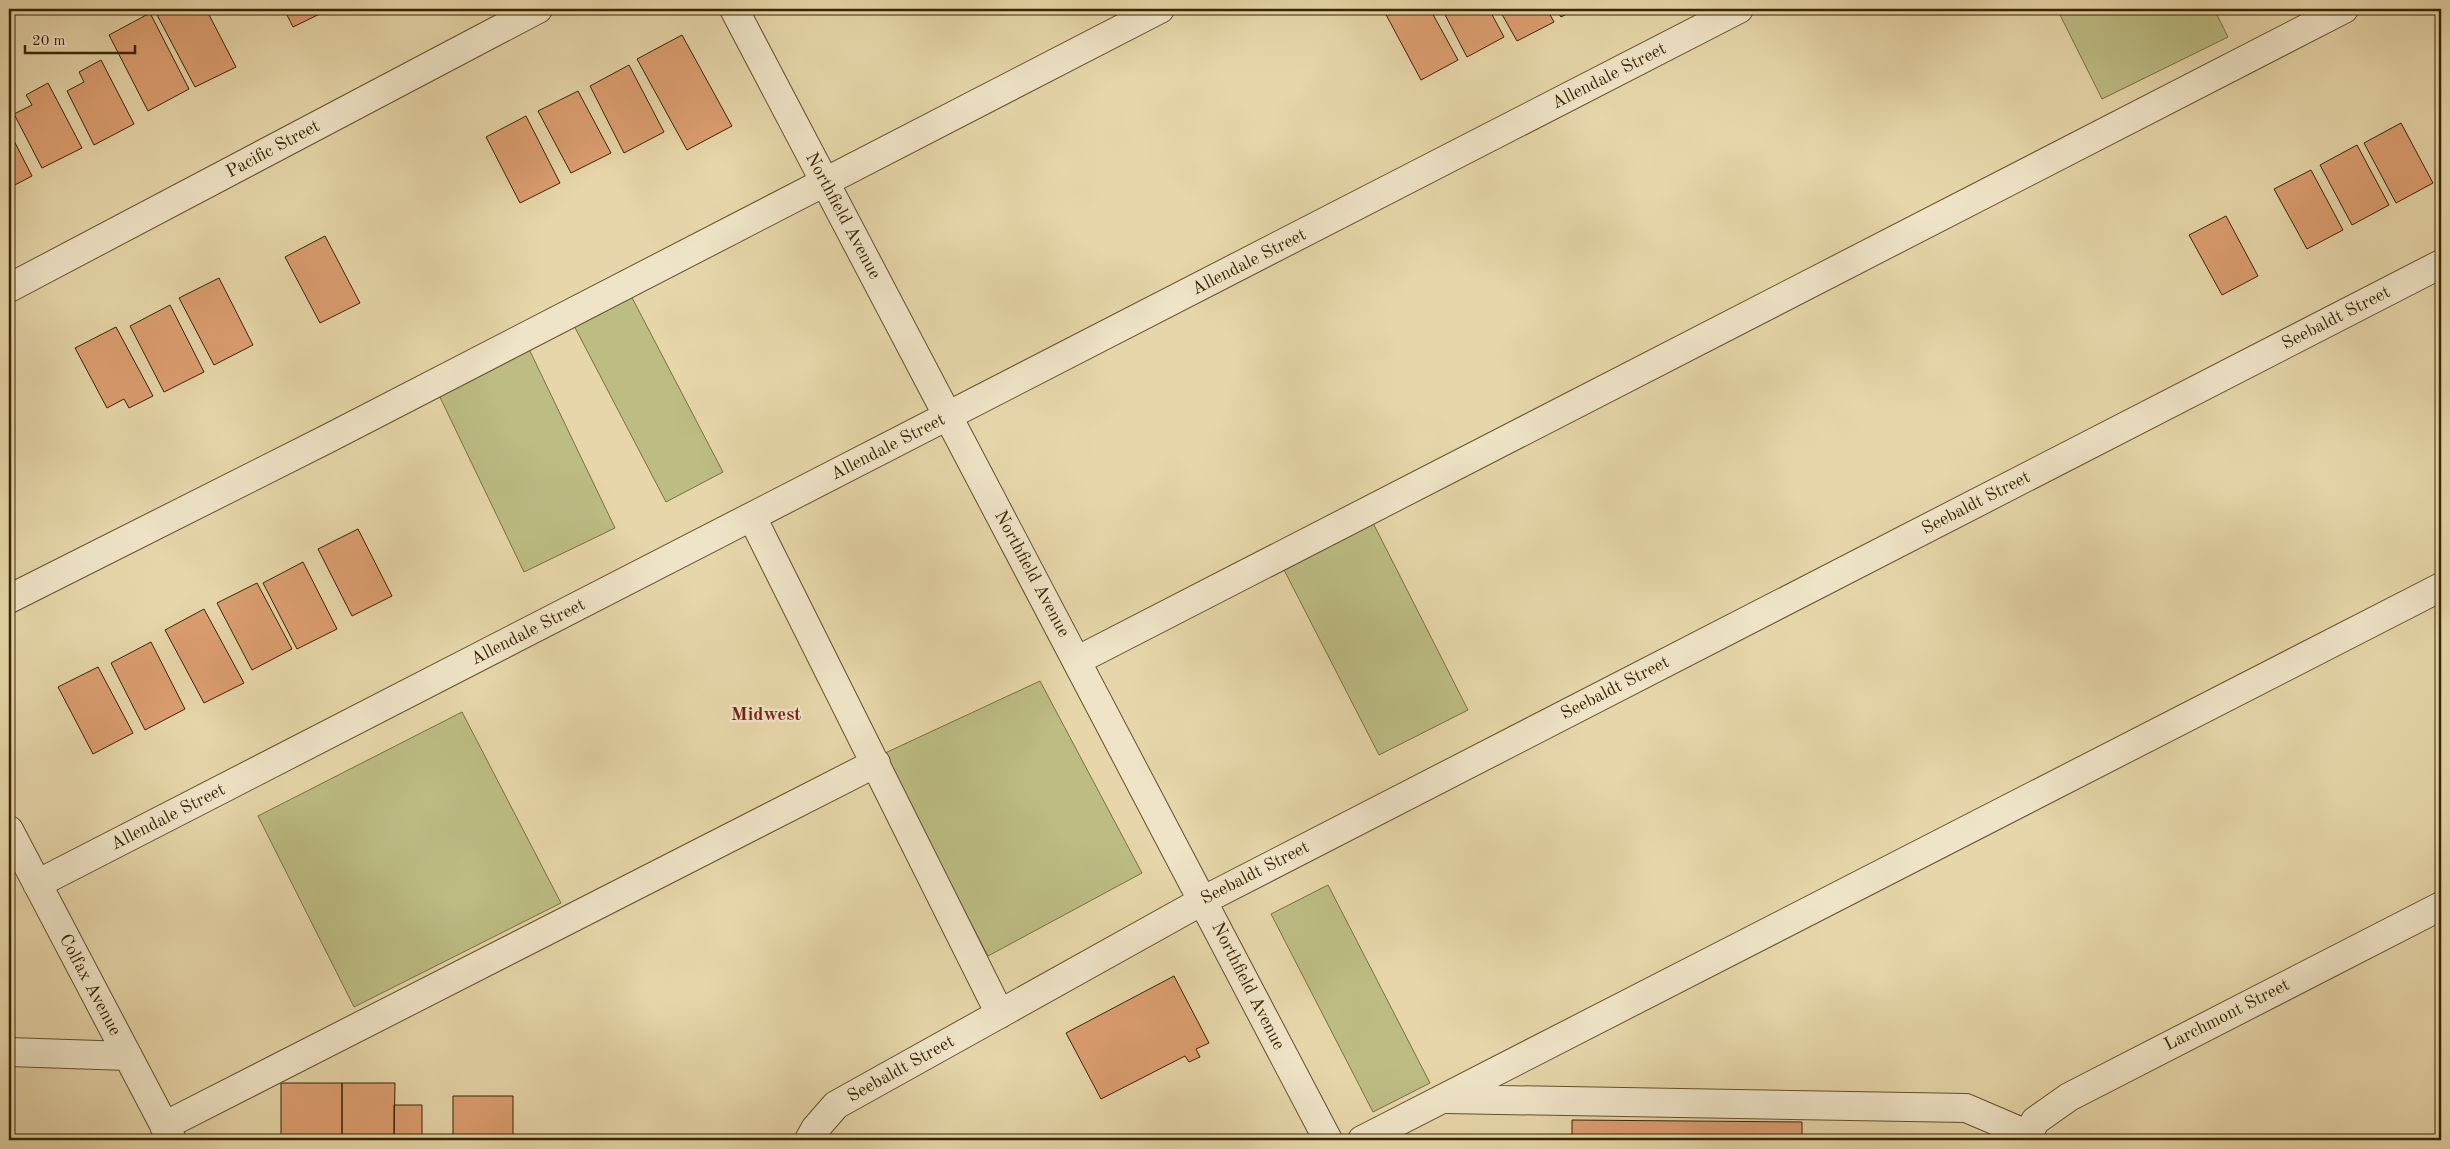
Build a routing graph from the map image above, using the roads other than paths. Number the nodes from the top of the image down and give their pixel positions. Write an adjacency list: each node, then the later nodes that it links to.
1 (538, 9): 8 (street, Pacific Street)
2 (734, 9): 6 (street, Northfield Avenue)
3 (1160, 9): 6 (street)
4 (1739, 9): 9 (street, Allendale Street)
5 (2344, 9): 13 (street)
6 (826, 183): 9 (street, Northfield Avenue); 12 (street)
7 (2441, 264): 17 (street, Seebaldt Street)
8 (9, 288)
9 (948, 416): 10 (street, Allendale Street); 13 (street, Northfield Avenue)
10 (752, 517): 14 (street); 16 (street, Allendale Street)
11 (2441, 587): 22 (street)
12 (9, 599)
13 (1078, 660): 17 (street, Northfield Avenue)
14 (876, 763): 19 (street); 23 (street)
15 (9, 830): 16 (street, Colfax Avenue)
16 (38, 884): 21 (street, Colfax Avenue)
17 (1204, 900): 19 (street, Seebaldt Street); 26 (street, Northfield Avenue)
18 (2441, 906): 24 (street, Larchmont Street)
19 (1000, 1014): 25 (street, Seebaldt Street)
20 (9, 1052): 21 (street)
21 (128, 1056): 23 (street, Colfax Avenue)
22 (1442, 1099): 24 (street); 27 (street)
23 (168, 1133)
24 (2028, 1137)
25 (809, 1140)
26 (1328, 1140)
27 (1362, 1140)

